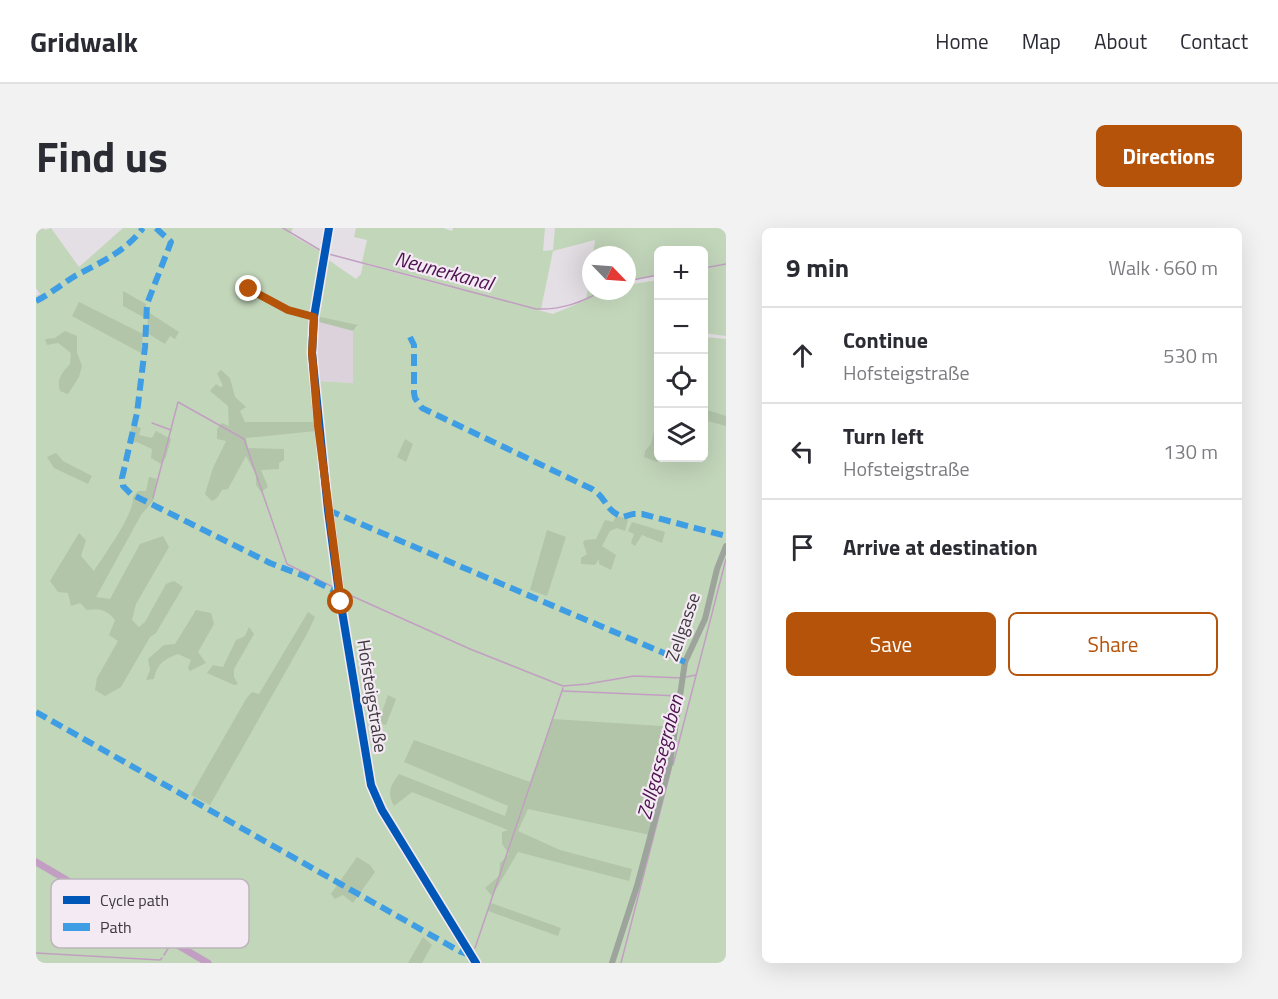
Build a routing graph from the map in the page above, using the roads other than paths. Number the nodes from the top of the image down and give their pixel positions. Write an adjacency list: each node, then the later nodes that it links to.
1 (329, 228): 3 (street, Hofsteigstraße)
2 (249, 289): 3 (street)
3 (314, 317): 5 (street, Hofsteigstraße)
4 (726, 546): 6 (main road, Zellgasse)
5 (476, 963)
6 (612, 963)

